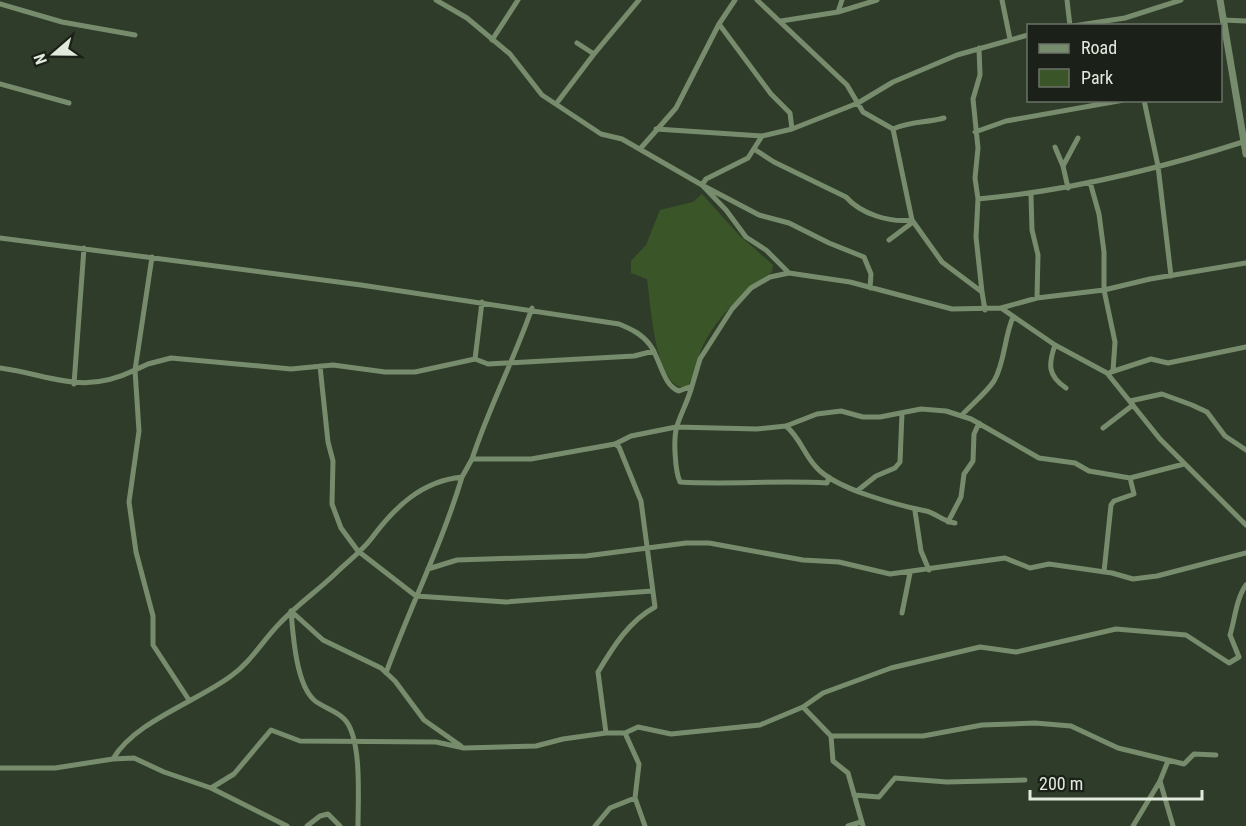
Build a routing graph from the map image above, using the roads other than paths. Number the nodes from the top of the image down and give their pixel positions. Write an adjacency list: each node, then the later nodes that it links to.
1 (436, 0): 25 (street)
2 (518, 0): 25 (street)
3 (639, 0): 28 (street)
4 (735, 0): 18 (street)
5 (757, 0): 16 (street)
6 (842, 0): 13 (street)
7 (877, 0): 13 (street)
8 (1002, 0): 24 (street)
9 (1067, 0): 19 (street)
10 (1181, 0): 14 (street)
11 (1220, 0): 15 (street)
12 (0, 4): 22 (street)
13 (838, 12): 16 (street)
14 (1125, 18): 20 (street); 21 (street)
15 (1223, 20): 17 (street); 42 (street)
16 (782, 21): 33 (street)
17 (1246, 21)
18 (719, 24): 36 (street); 37 (street)
19 (1071, 24)
20 (1084, 24)
21 (1126, 24)
22 (135, 35)
23 (1027, 35): 24 (street)
24 (1010, 39): 27 (street)
25 (492, 40): 34 (street)
26 (578, 43): 28 (street)
27 (979, 48): 33 (street); 39 (street)
28 (594, 54): 34 (street)
29 (0, 84): 32 (street)
30 (1113, 102): 39 (street)
31 (1144, 102): 48 (street)
32 (69, 103)
33 (858, 103): 37 (street); 38 (street)
34 (556, 104): 44 (street)
35 (944, 118): 38 (street)
36 (656, 129): 40 (street); 44 (street)
37 (792, 129): 40 (street)
38 (893, 129): 54 (street)
39 (975, 132): 53 (street)
40 (762, 136): 45 (street)
41 (1078, 138): 47 (street)
42 (1245, 142): 46 (street); 48 (street)
43 (1055, 147): 47 (street)
44 (640, 149): 50 (street)
45 (754, 149): 50 (street); 54 (street)
46 (1246, 154)
47 (1063, 166): 51 (street)
48 (1158, 166): 49 (street); 61 (street)
49 (1090, 182): 51 (street); 63 (street)
50 (702, 186): 60 (street); 62 (street)
51 (1068, 188): 52 (street)
52 (1031, 195): 53 (street); 65 (street)
53 (978, 200): 64 (street)
54 (913, 221): 56 (street); 64 (street)
55 (0, 238): 57 (street)
56 (889, 240)
57 (84, 248): 58 (street); 80 (street)
58 (152, 256): 66 (street); 78 (street)
59 (1246, 263): 61 (street)
60 (789, 273): 62 (street); 81 (street)
61 (1171, 276): 63 (street)
62 (870, 288): 69 (street)
63 (1104, 290): 65 (street); 79 (street)
64 (982, 292): 69 (street)
65 (1037, 298): 68 (street)
66 (482, 302): 67 (street); 74 (street)
67 (532, 308): 73 (street); 75 (street)
68 (1001, 308): 69 (street); 70 (street)
69 (985, 310)
70 (1013, 317): 71 (street); 85 (street)
71 (1055, 345): 79 (street); 82 (street)
72 (1246, 347): 79 (street)
73 (654, 351): 75 (street); 81 (street)
74 (475, 359): 75 (street); 76 (street)
75 (511, 363): 92 (street)
76 (320, 366): 78 (street); 103 (street)
77 (0, 368): 80 (street)
78 (135, 370): 80 (street); 115 (street)
79 (1110, 372): 83 (street)
80 (74, 384)
81 (692, 386): 88 (street)
82 (1066, 388)
83 (1132, 403): 89 (street); 91 (street); 93 (street)
84 (902, 413): 85 (street); 87 (street); 97 (street)
85 (961, 416): 86 (street)
86 (978, 423): 96 (street); 99 (street)
87 (786, 426): 88 (street); 95 (street)
88 (676, 427): 90 (street); 95 (street)
89 (1103, 428)
90 (615, 444): 92 (street); 102 (street)
91 (1246, 450)
92 (472, 459): 94 (street)
93 (1184, 464): 96 (street); 101 (street)
94 (462, 477): 103 (street); 105 (street)
95 (829, 477): 97 (street)
96 (1130, 478): 107 (street)
97 (857, 491): 98 (street)
98 (915, 511): 99 (street); 106 (street)
99 (948, 522): 100 (street)
100 (955, 523)
101 (1246, 525)
102 (647, 548): 105 (street); 108 (street); 110 (street)
103 (358, 551): 111 (street); 112 (street)
104 (1246, 552): 107 (street)
105 (428, 569): 111 (street)
106 (929, 570): 107 (street); 108 (street)
107 (1104, 572)
108 (910, 573): 113 (street)
109 (1246, 585): 116 (street)
110 (652, 591): 111 (street); 118 (street)
111 (416, 596): 114 (street)
112 (291, 611): 114 (street); 115 (street); 120 (street)
113 (902, 613)
114 (386, 673): 121 (street)
115 (189, 700): 123 (street)
116 (803, 707): 117 (street); 119 (street)
117 (625, 733): 118 (street); 130 (street)
118 (606, 734): 121 (street)
119 (831, 736): 124 (street); 129 (street)
120 (355, 741): 121 (street); 128 (street); 135 (street)
121 (464, 748)
122 (1216, 755): 124 (street)
123 (113, 759): 125 (street); 128 (street)
124 (1168, 761): 127 (street)
125 (0, 768)
126 (1025, 780): 129 (street)
127 (1160, 781): 139 (street); 140 (street)
128 (211, 788): 132 (street)
129 (854, 795): 131 (street)
130 (635, 798): 136 (street); 137 (street)
131 (862, 824): 138 (street)
132 (286, 826)
133 (307, 826): 134 (street)
134 (340, 826)
135 (358, 826)
136 (595, 826)
137 (645, 826)
138 (848, 826)
139 (1133, 826)
140 (1173, 826)

